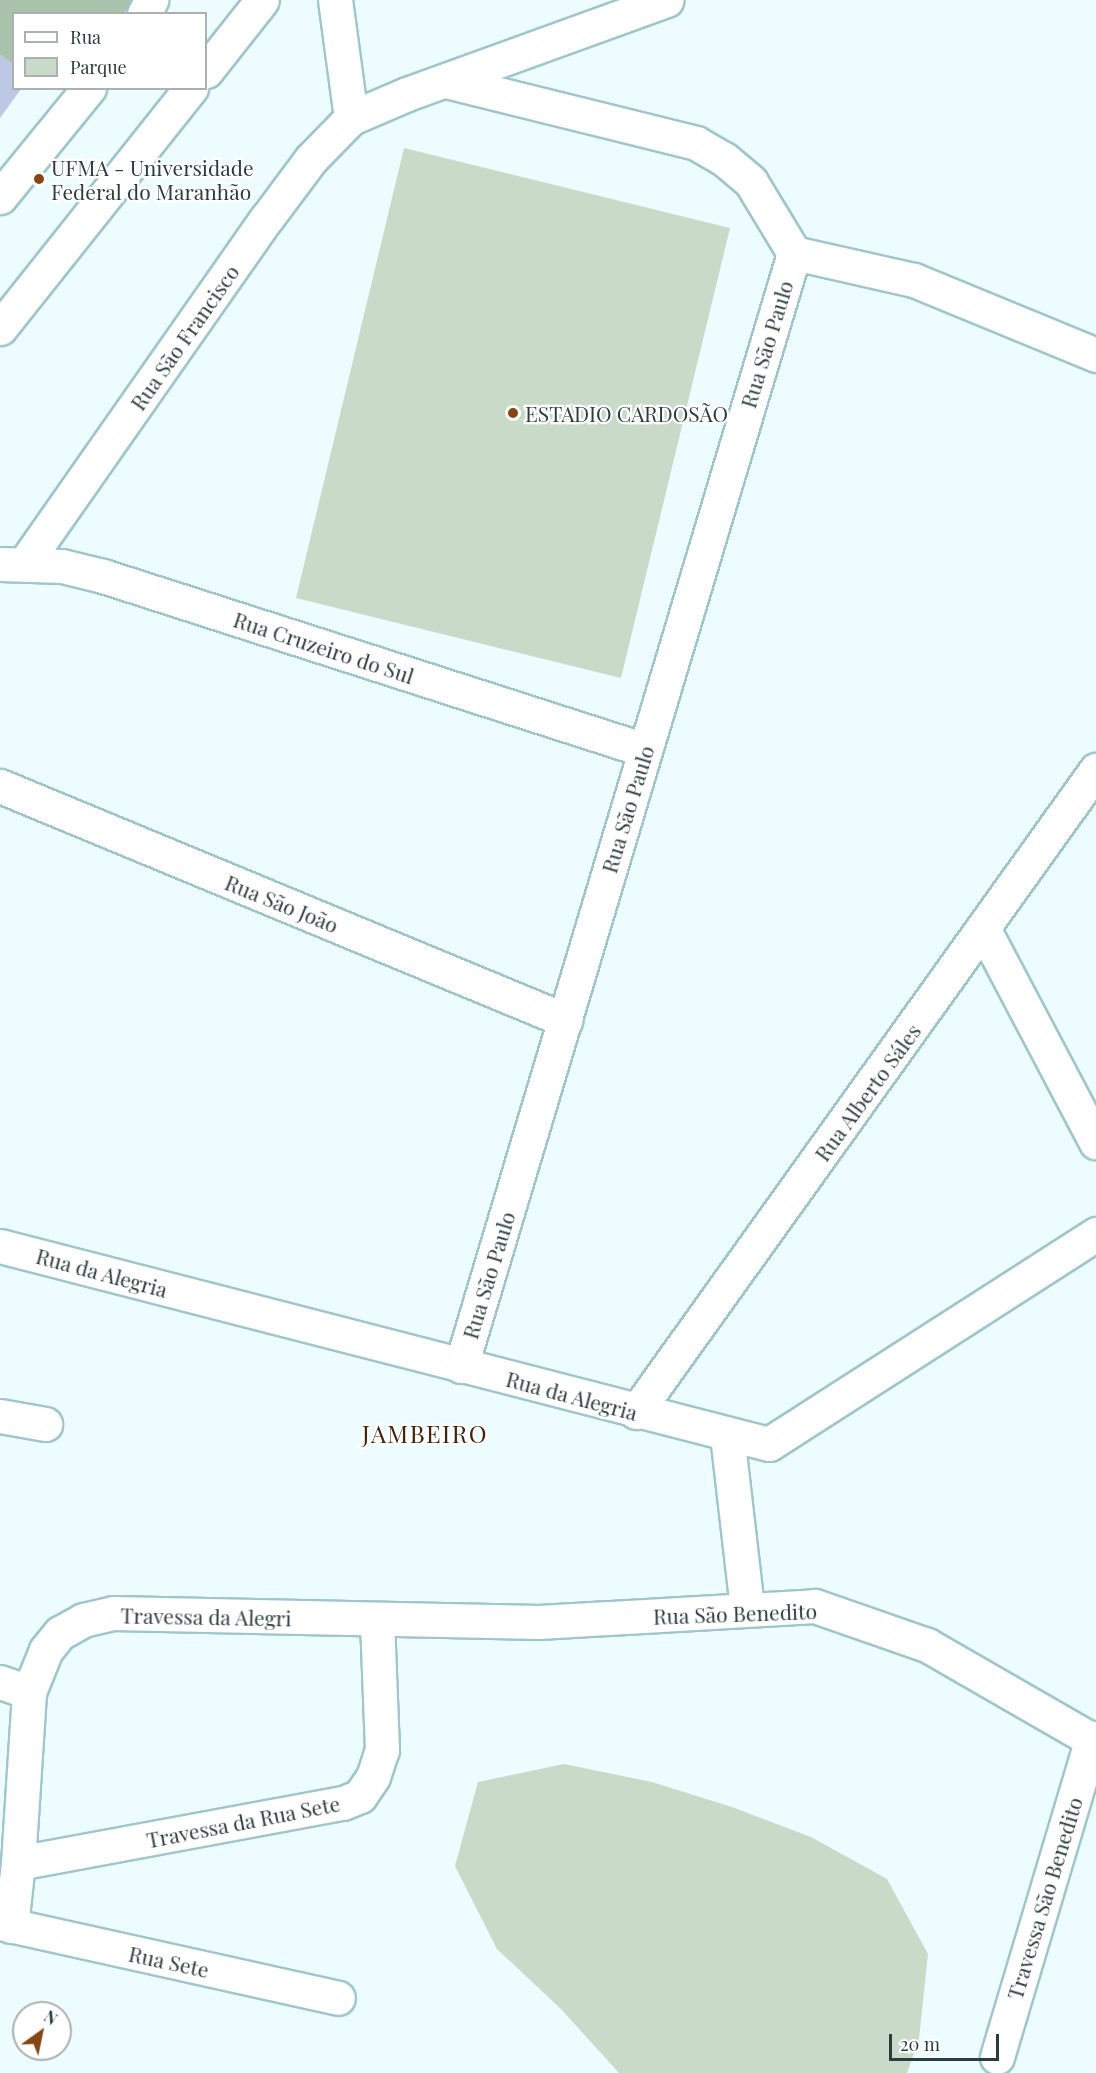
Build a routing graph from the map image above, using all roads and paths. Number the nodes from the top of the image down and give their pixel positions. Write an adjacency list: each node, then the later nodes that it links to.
1 (262, 0): 4 (street)
2 (335, 0): 8 (street)
3 (667, 0): 5 (street, Rua São Francisco)
4 (207, 70)
5 (446, 81): 8 (street, Rua São Francisco); 10 (street)
6 (87, 90): 9 (street)
7 (189, 90): 11 (street)
8 (351, 118): 13 (street, Rua São Francisco)
9 (0, 197)
10 (794, 253): 12 (street); 14 (street, Rua São Paulo)
11 (0, 328)
12 (1096, 355)
13 (13, 563): 14 (street, Rua Cruzeiro do Sul)
14 (645, 750): 18 (street, Rua São Paulo)
15 (1096, 770): 17 (street, Rua Alberto Sáles)
16 (0, 786): 18 (street, Rua São João)
17 (984, 930): 19 (street); 23 (street, Rua Alberto Sáles)
18 (565, 1020): 22 (street, Rua São Paulo)
19 (1096, 1142)
20 (1096, 1234): 26 (street, Rua da Alegria)
21 (0, 1246): 22 (street, Rua da Alegria)
22 (461, 1366): 23 (street, Rua da Alegria)
23 (636, 1412): 26 (street, Rua da Alegria)
24 (0, 1416): 25 (street)
25 (45, 1424)
26 (727, 1435): 27 (street)
27 (747, 1609): 28 (street, Rua São Benedito); 30 (street, Rua São Benedito)
28 (378, 1620): 29 (street, Travessa da Alegri); 31 (street, Travessa da Rua Sete)
29 (15, 1687): 31 (street)
30 (1094, 1740): 34 (street, Travessa São Benedito)
31 (18, 1863): 32 (street)
32 (6, 1925): 33 (street, Rua Sete)
33 (338, 1998)
34 (997, 2057)

